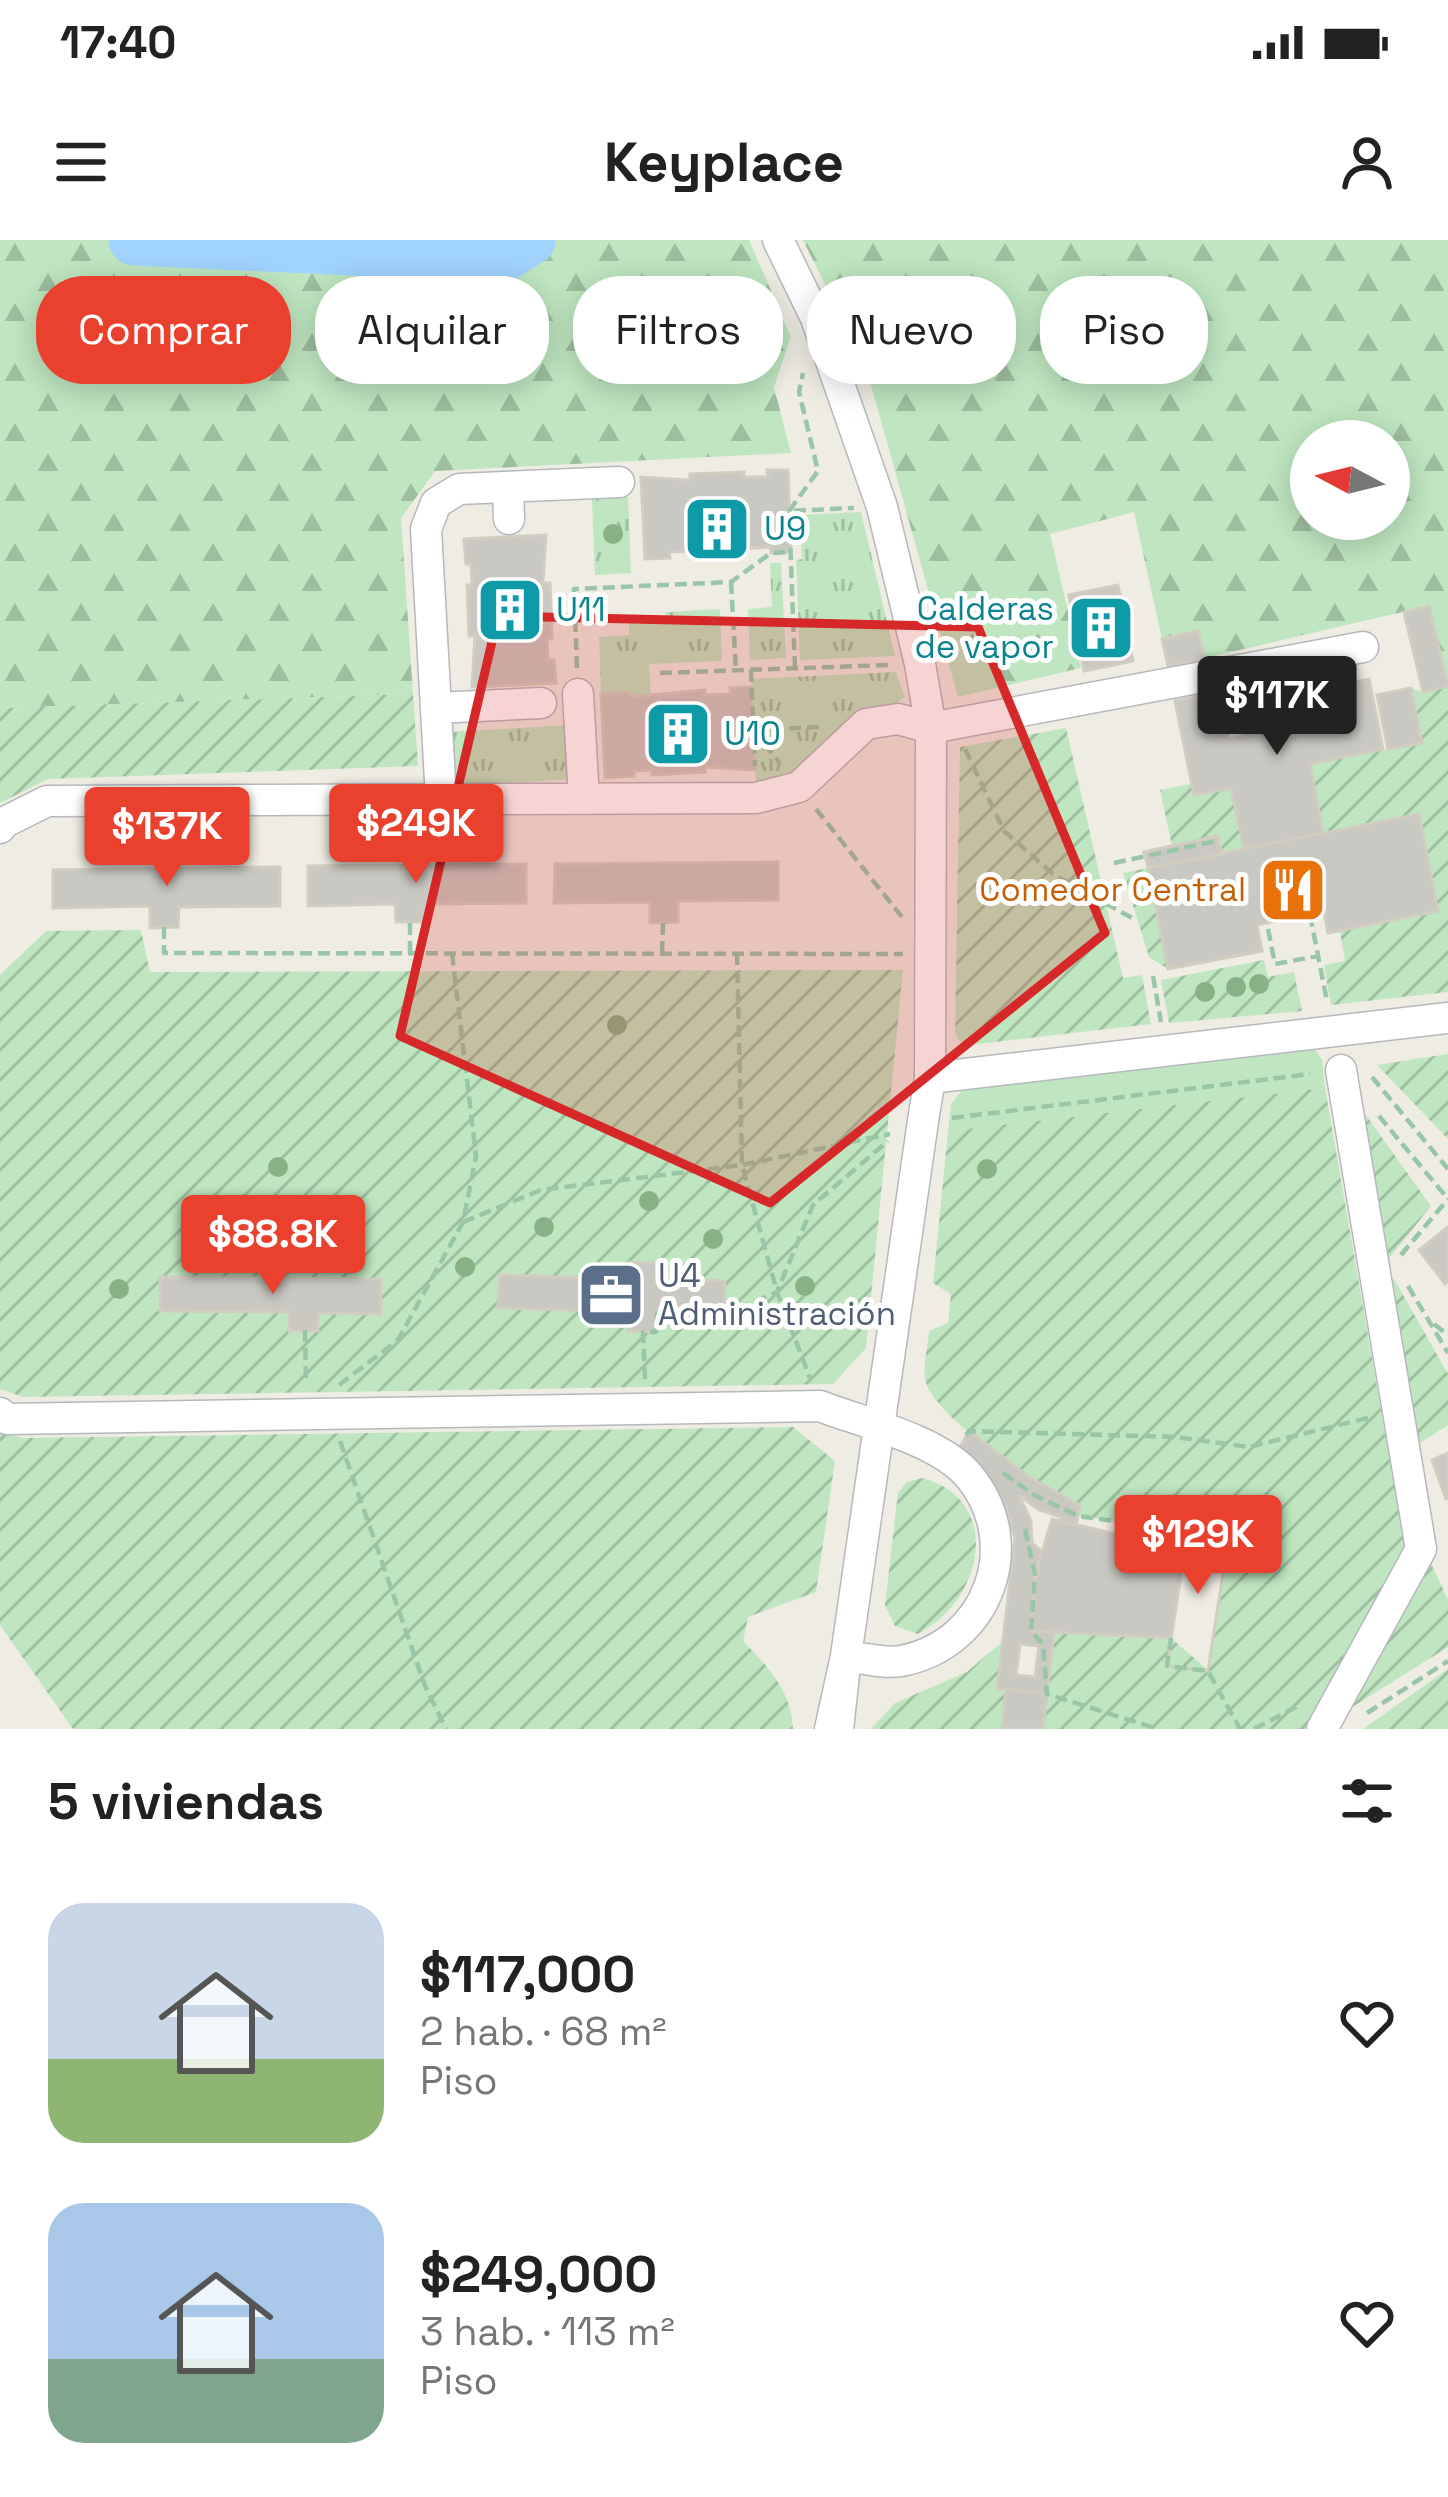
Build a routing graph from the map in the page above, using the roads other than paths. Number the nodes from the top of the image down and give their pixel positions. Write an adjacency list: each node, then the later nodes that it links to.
1 (778, 240): 9 (street)
2 (619, 482): 3 (street)
3 (508, 487): 4 (street); 8 (street)
4 (509, 519)
5 (1363, 647): 9 (street)
6 (578, 694): 11 (street)
7 (541, 703): 8 (street)
8 (436, 708): 10 (street)
9 (942, 726): 11 (street); 15 (street)
10 (441, 799): 11 (street); 12 (street)
11 (584, 799)
12 (0, 828)
13 (1448, 1018): 15 (street)
14 (1341, 1070): 20 (street)
15 (930, 1078): 17 (street)
16 (0, 1413): 17 (street)
17 (879, 1429): 18 (street); 18 (street)
18 (846, 1656): 19 (street)
19 (834, 1729)
20 (1322, 1729)

